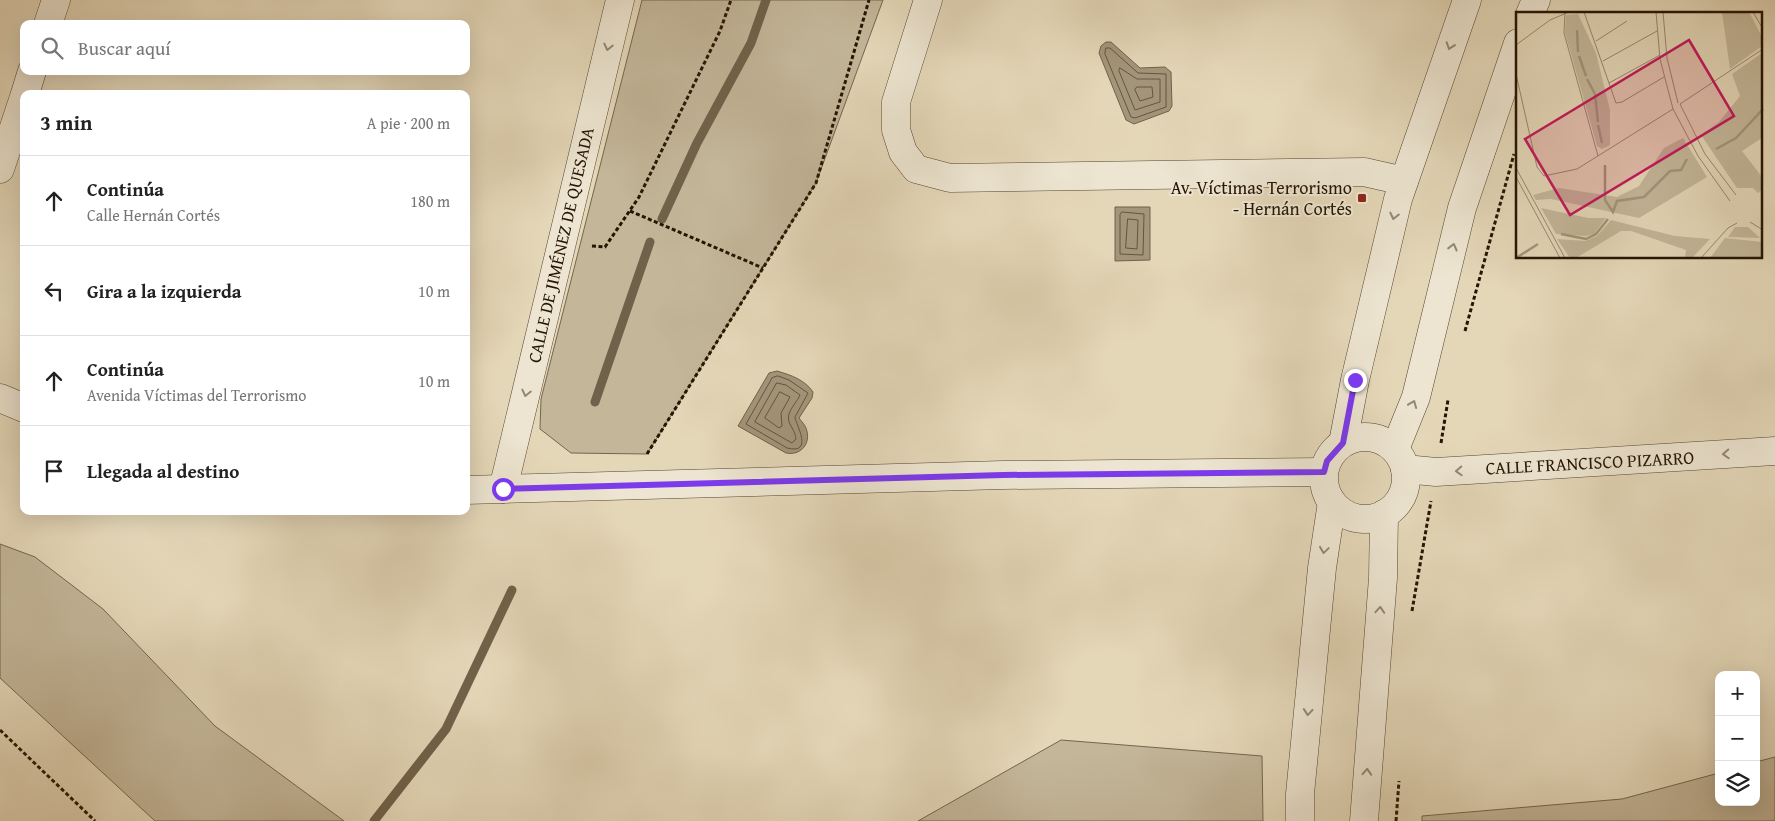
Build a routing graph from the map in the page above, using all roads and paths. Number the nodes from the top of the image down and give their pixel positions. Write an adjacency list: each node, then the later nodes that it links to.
1 (56, 0): 9 (street)
2 (620, 0): 26 (street, CALLE DE JIMÉNEZ DE QUESADA, one-way to 26)
3 (731, 0): 16 (path)
4 (869, 0): 18 (path)
5 (928, 0): 15 (street)
6 (1467, 0): 15 (street, one-way to 15)
7 (1536, 0): 8 (street)
8 (1531, 12)
9 (49, 20)
10 (1516, 49): 24 (street, one-way to 10)
11 (31, 75): 12 (street)
12 (26, 90)
13 (20, 110): 14 (street)
14 (0, 169)
15 (1404, 181): 21 (street, one-way to 21)
16 (630, 211): 17 (path); 18 (path)
17 (589, 245)
18 (763, 268): 23 (path)
19 (0, 398): 20 (street)
20 (20, 406)
21 (1343, 443): 24 (street); 25 (street)
22 (1775, 451): 24 (street, CALLE FRANCISCO PIZARRO, one-way to 24)
23 (648, 454)
24 (1400, 459): 29 (street)
25 (1324, 472): 26 (street); 28 (street)
26 (503, 489): 27 (street)
27 (470, 490)
28 (1332, 502): 29 (street); 32 (street, one-way to 32)
29 (1384, 514): 33 (street, one-way to 29)
30 (0, 730): 31 (path)
31 (95, 821)
32 (1300, 821)
33 (1364, 821)

